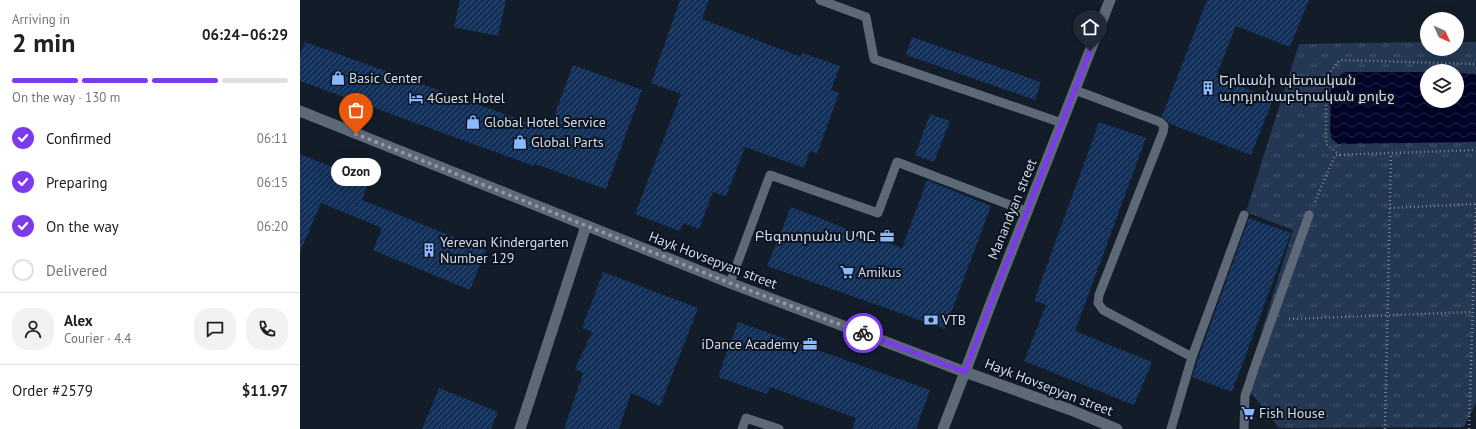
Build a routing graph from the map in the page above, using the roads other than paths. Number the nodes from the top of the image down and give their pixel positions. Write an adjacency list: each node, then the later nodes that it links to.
1 (820, 0): 5 (lane)
2 (1110, 0): 3 (street, Manandyan street)
3 (1075, 90): 5 (street, Manandyan street); 11 (lane)
4 (300, 111): 9 (street, Hayk Hovsepyan street)
5 (1062, 123): 6 (street, Manandyan street)
6 (1028, 212): 10 (lane); 12 (street, Manandyan street)
7 (1244, 215): 11 (lane)
8 (1309, 215): 19 (lane)
9 (586, 226): 10 (street, Hayk Hovsepyan street); 13 (street)
10 (730, 283): 12 (street, Hayk Hovsepyan street)
11 (1192, 356): 18 (lane)
12 (965, 372): 16 (street, Manandyan street); 17 (street, Hayk Hovsepyan street)
13 (520, 429)
14 (742, 429): 15 (lane)
15 (778, 429)
16 (943, 429)
17 (1117, 429)
18 (1171, 429)
19 (1244, 429)

